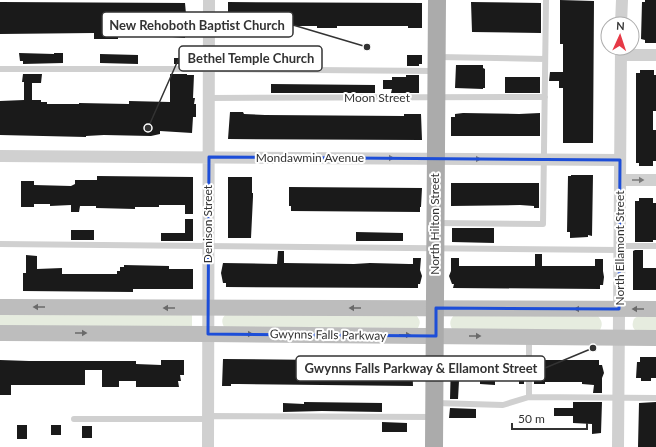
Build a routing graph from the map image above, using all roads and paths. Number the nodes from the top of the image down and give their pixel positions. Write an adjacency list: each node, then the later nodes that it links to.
1 (209, 0): 12 (street, Denison Street)
2 (437, 0): 10 (main road, North Hilton Street)
3 (546, 0): 9 (lane)
4 (622, 0): 5 (street)
5 (621, 16)
6 (640, 53): 7 (street)
7 (656, 55)
8 (621, 56): 20 (street, North Ellamont Street)
9 (545, 59): 10 (lane); 13 (lane)
10 (436, 64): 12 (lane); 15 (main road, North Hilton Street)
11 (0, 69): 12 (lane)
12 (209, 69): 14 (street, Denison Street)
13 (545, 97): 15 (lane, Moon Street); 19 (lane)
14 (209, 98): 15 (lane, Moon Street); 17 (street, Denison Street)
15 (436, 98): 18 (main road, North Hilton Street)
16 (0, 156): 17 (street, Mondawmin Avenue)
17 (209, 157): 18 (street, Mondawmin Avenue, one-way to 18); 25 (street, Denison Street)
18 (436, 158): 19 (street, Mondawmin Avenue, one-way to 19); 23 (main road, North Hilton Street)
19 (544, 159): 20 (street, Mondawmin Avenue); 23 (lane)
20 (620, 160): 21 (street, North Ellamont Street)
21 (620, 180): 22 (street, one-way to 22); 27 (street, North Ellamont Street)
22 (656, 180)
23 (435, 223): 28 (main road, North Hilton Street)
24 (0, 244): 25 (lane)
25 (208, 246): 28 (lane); 30 (street, Denison Street)
26 (656, 246): 27 (lane)
27 (619, 248): 28 (lane); 32 (street, North Ellamont Street)
28 (435, 249): 31 (main road, North Hilton Street)
29 (0, 307): 30 (main road, one-way to 29)
30 (208, 308): 31 (main road, one-way to 30); 35 (street, Denison Street)
31 (436, 308): 32 (main road, one-way to 31); 36 (main road, North Hilton Street)
32 (619, 309): 33 (main road, one-way to 32); 38 (street, North Ellamont Street)
33 (656, 309)
34 (0, 333): 35 (main road, Gwynns Falls Parkway, one-way to 35)
35 (208, 334): 36 (main road, Gwynns Falls Parkway, one-way to 36); 44 (street, Denison Street)
36 (436, 336): 37 (main road, Gwynns Falls Parkway, one-way to 37); 43 (main road, North Hilton Street)
37 (529, 336): 38 (main road, Gwynns Falls Parkway); 40 (lane)
38 (619, 338): 39 (main road, Gwynns Falls Parkway); 41 (street, North Ellamont Street)
39 (656, 338)
40 (529, 397): 41 (lane); 43 (lane)
41 (619, 397): 42 (lane); 48 (street, North Ellamont Street)
42 (656, 398)
43 (434, 410): 44 (lane); 47 (main road, North Hilton Street)
44 (208, 418): 45 (lane); 46 (street, Denison Street)
45 (74, 419)
46 (208, 447)
47 (434, 447)
48 (618, 447)

